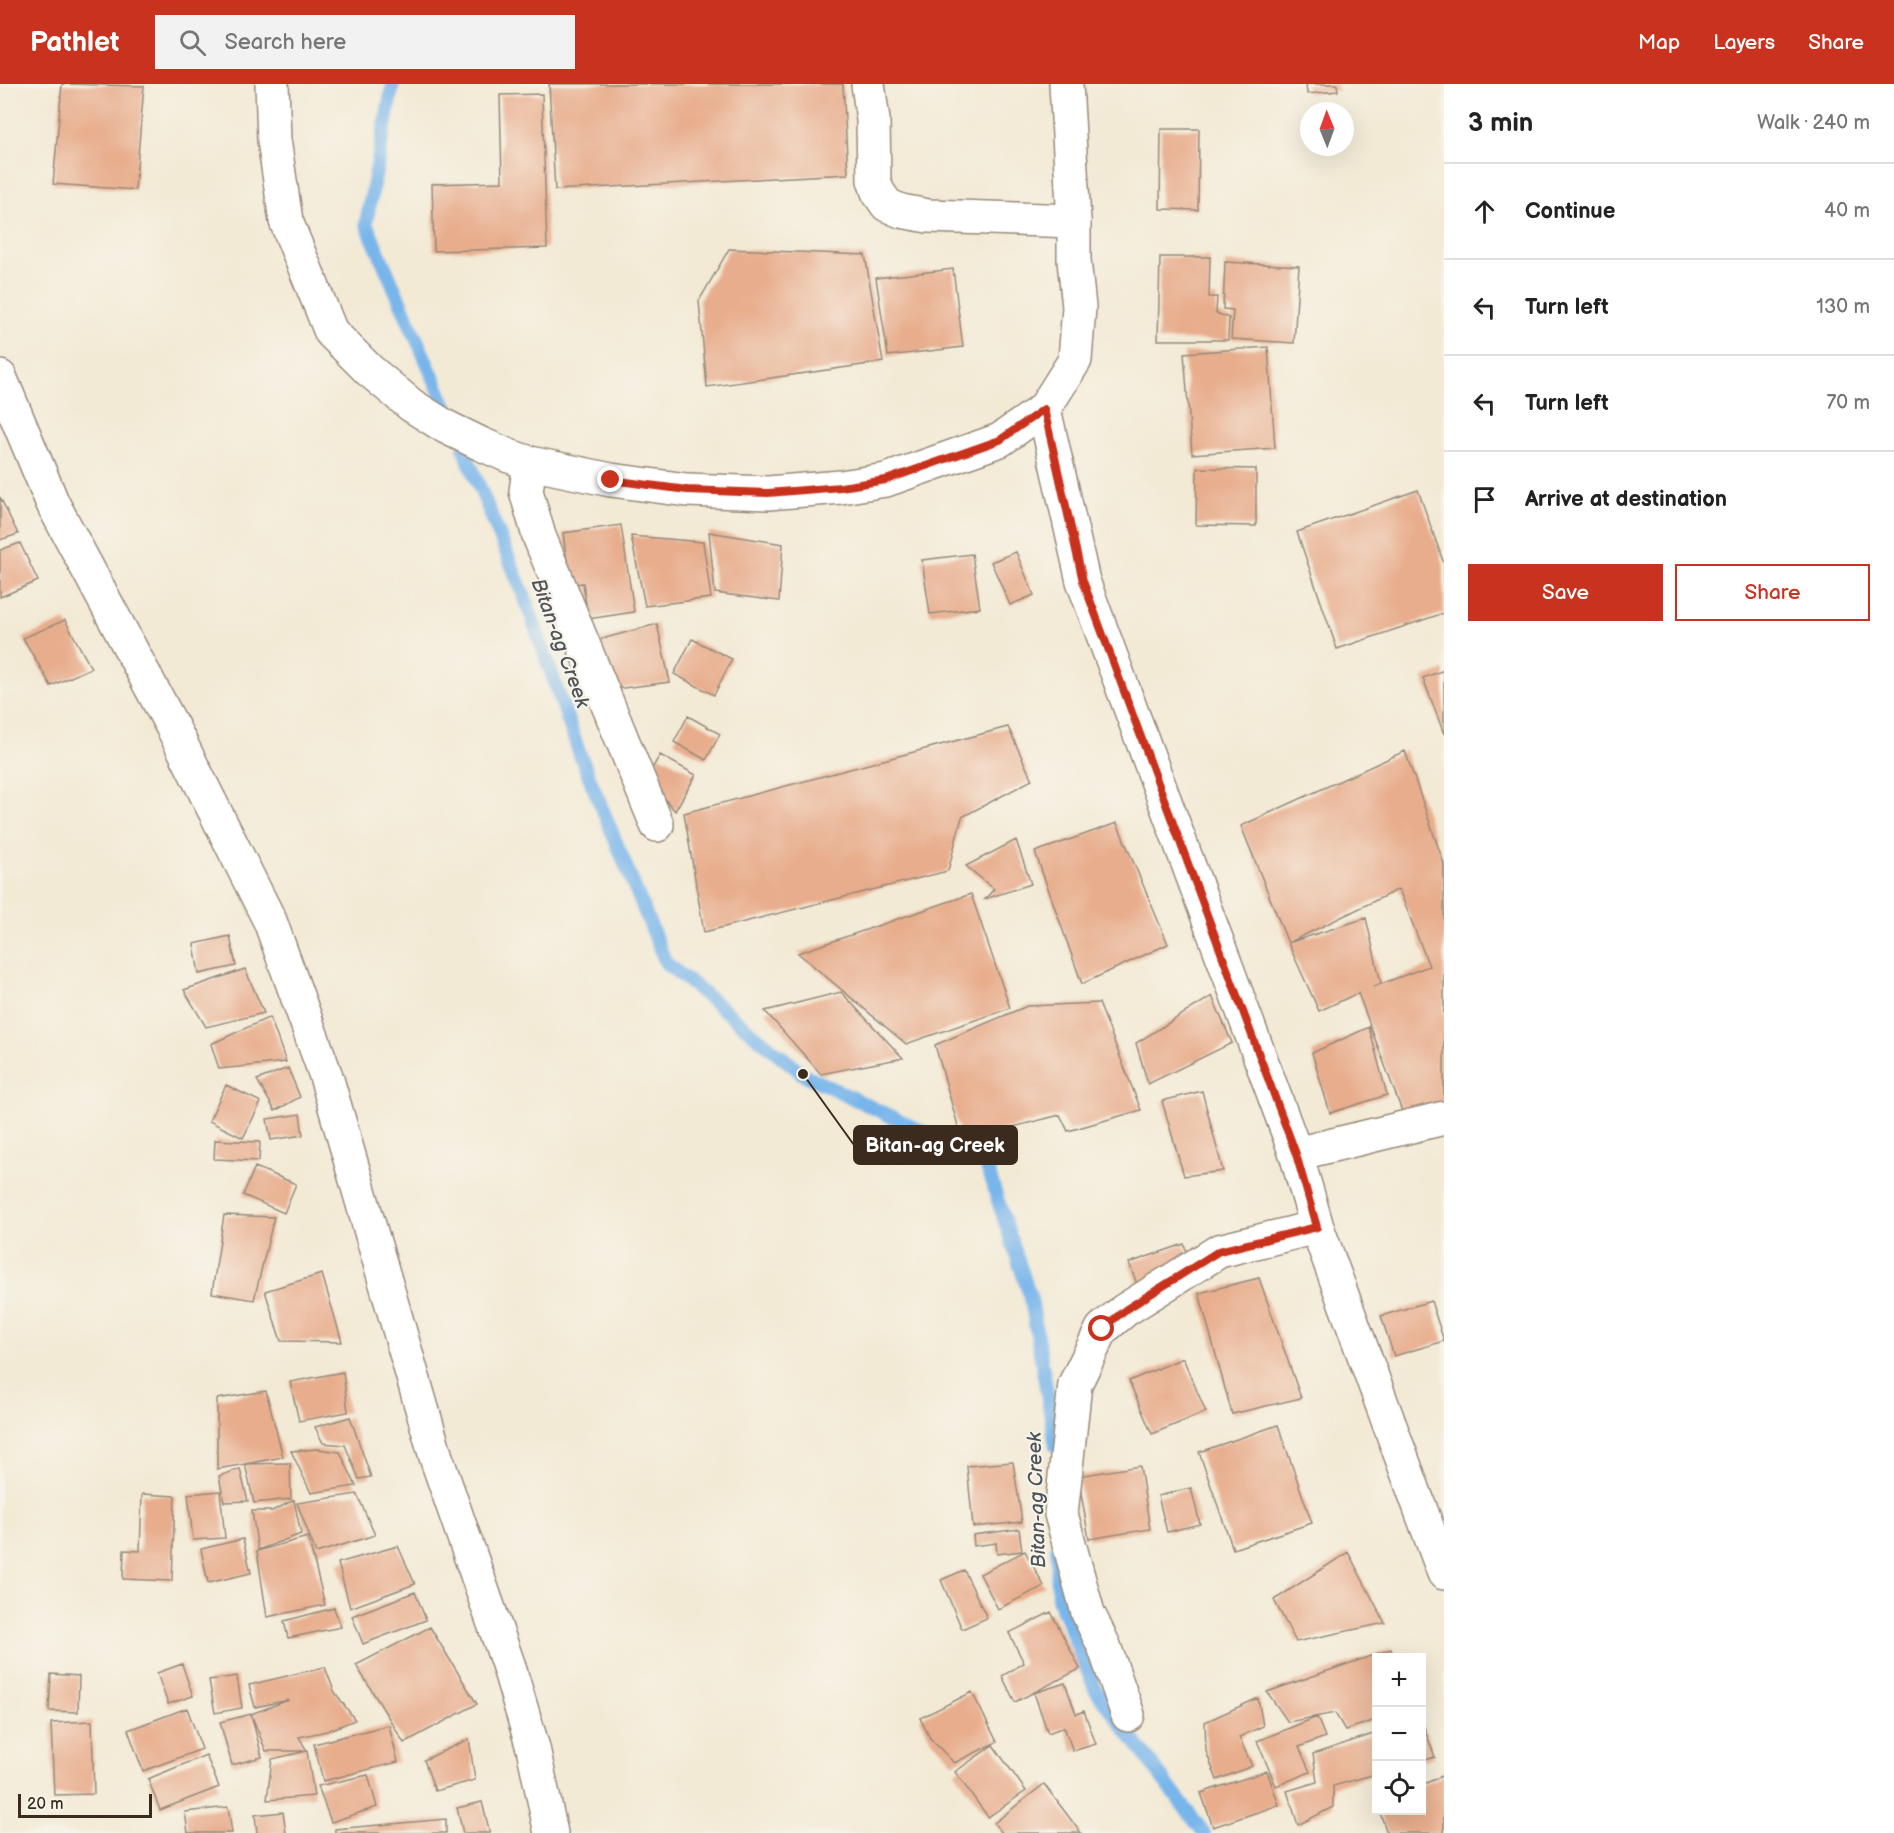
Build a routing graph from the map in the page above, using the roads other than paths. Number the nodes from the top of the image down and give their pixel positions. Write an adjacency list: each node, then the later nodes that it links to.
1 (272, 84): 7 (main road)
2 (868, 84): 4 (main road)
3 (1066, 84): 4 (main road)
4 (1074, 221): 6 (main road)
5 (0, 377): 14 (main road)
6 (1044, 409): 7 (main road); 10 (main road)
7 (530, 463): 8 (main road)
8 (657, 825)
9 (1444, 1118): 10 (main road)
10 (1296, 1154): 11 (main road)
11 (1317, 1227): 12 (main road); 13 (main road)
12 (1444, 1573)
13 (1128, 1715)
14 (551, 1833)

